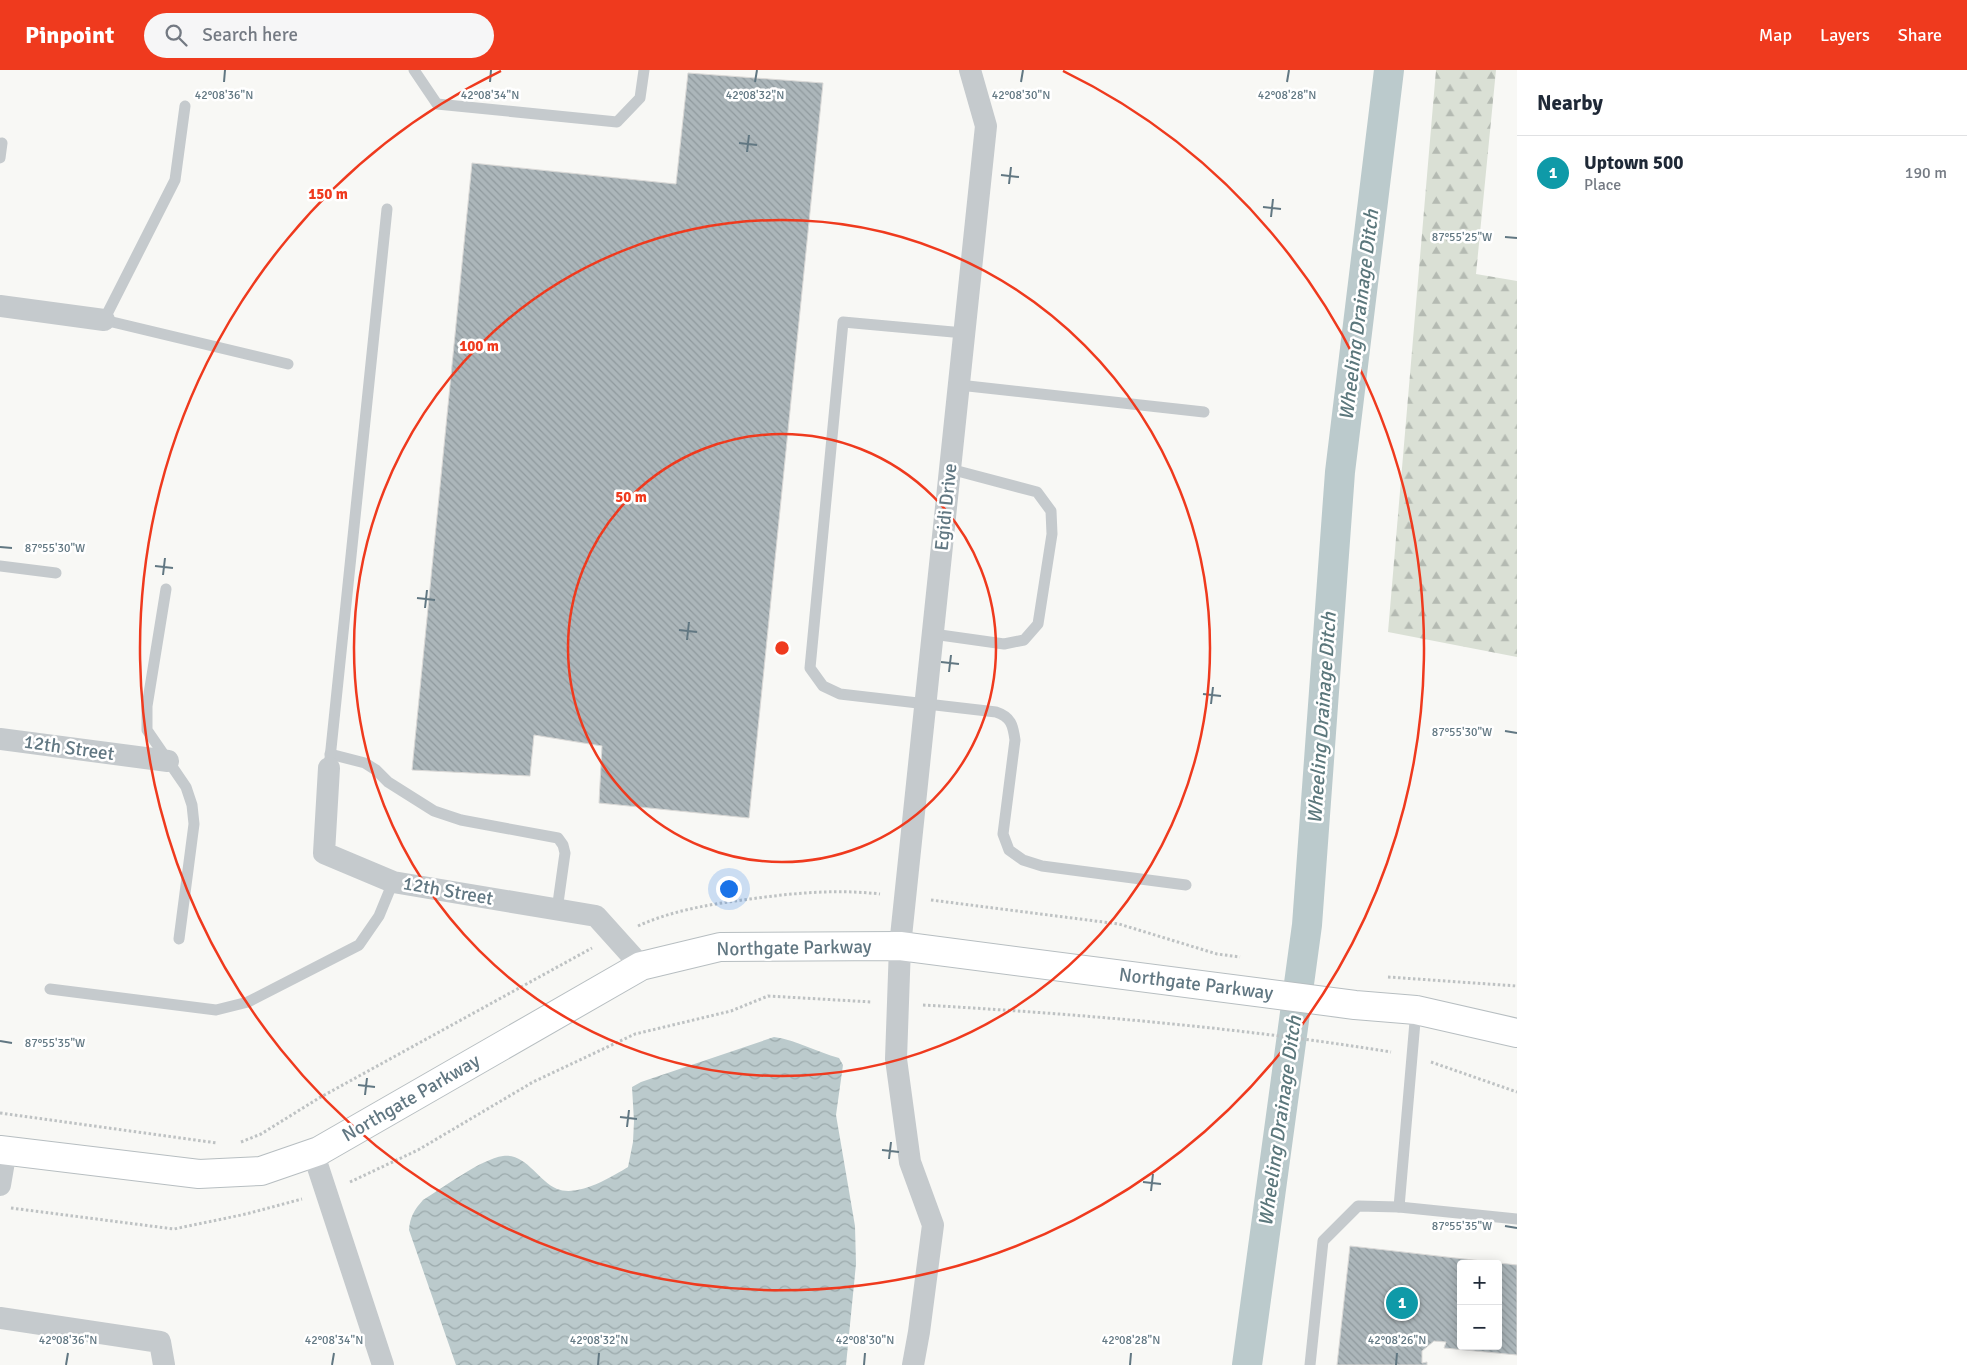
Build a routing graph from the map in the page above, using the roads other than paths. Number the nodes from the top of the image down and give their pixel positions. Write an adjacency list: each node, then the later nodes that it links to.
1 (414, 70): 2 (lane)
2 (644, 70)
3 (970, 70): 10 (street, Egidi Drive)
4 (186, 106): 9 (lane)
5 (2, 143): 6 (lane)
6 (0, 158)
7 (387, 209): 22 (lane)
8 (0, 306): 9 (street)
9 (104, 320): 11 (lane)
10 (964, 333): 12 (street, Egidi Drive); 19 (lane)
11 (288, 364)
12 (959, 385): 13 (lane); 14 (street, Egidi Drive)
13 (1204, 412)
14 (950, 469): 18 (street, Egidi Drive); 18 (lane)
15 (0, 566): 16 (lane)
16 (56, 573)
17 (166, 589): 21 (lane)
18 (933, 634): 19 (street, Egidi Drive)
19 (925, 704): 24 (lane); 27 (street, Egidi Drive)
20 (0, 739): 21 (street, 12th Street)
21 (168, 761): 26 (lane)
22 (330, 761): 23 (street, 12th Street); 25 (lane)
23 (393, 882): 25 (street, 12th Street); 29 (lane)
24 (1186, 885)
25 (557, 910): 28 (street, 12th Street)
26 (180, 939)
27 (900, 946): 28 (street, Northgate Parkway); 30 (street, Northgate Parkway); 40 (street, Egidi Drive)
28 (641, 966): 33 (street, Northgate Parkway)
29 (50, 989)
30 (1416, 1010): 31 (street, Northgate Parkway); 35 (lane)
31 (1517, 1032)
32 (3, 1150): 33 (street, Northgate Parkway); 34 (street)
33 (313, 1152): 39 (street)
34 (0, 1185)
35 (1398, 1207): 36 (lane); 41 (lane)
36 (1517, 1219)
37 (0, 1318): 38 (street)
38 (164, 1365)
39 (383, 1365)
40 (913, 1365)
41 (1310, 1365)

